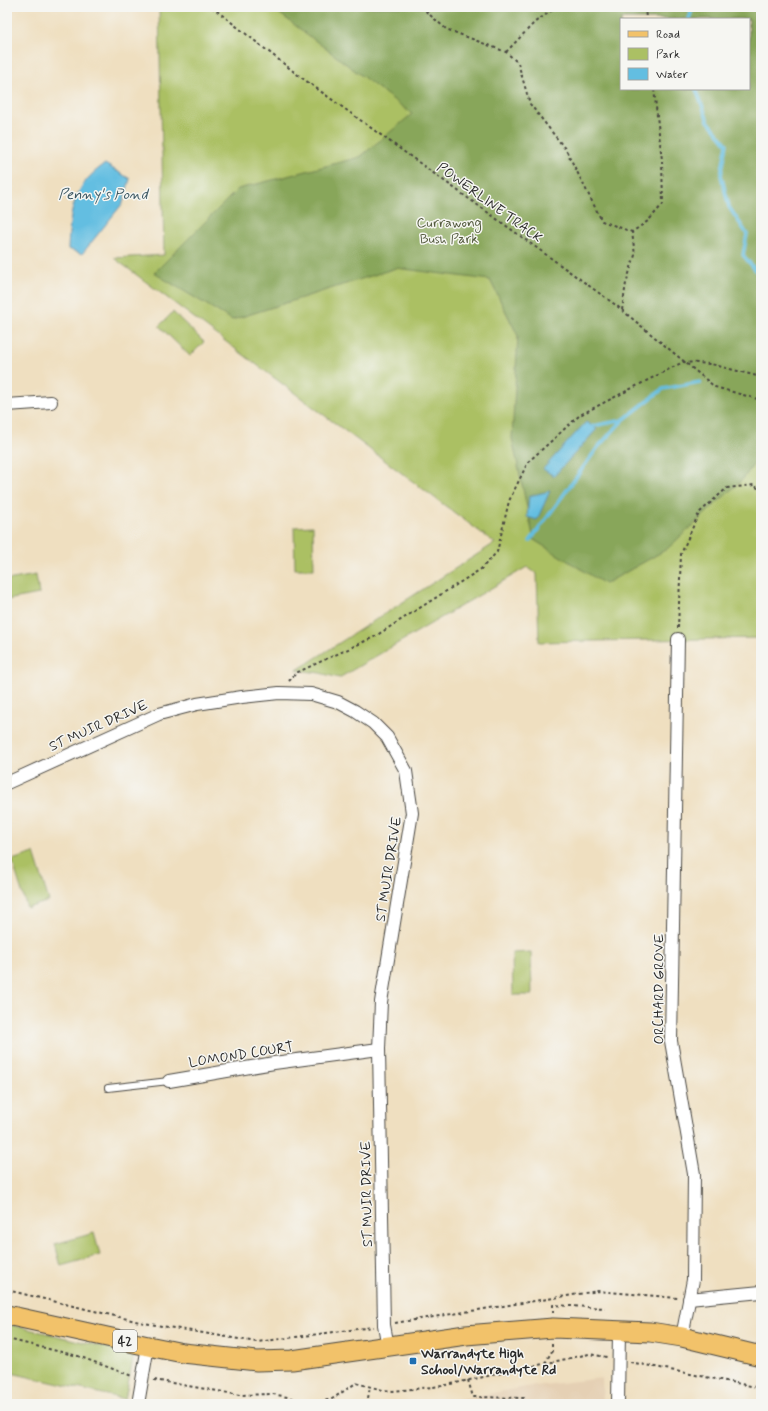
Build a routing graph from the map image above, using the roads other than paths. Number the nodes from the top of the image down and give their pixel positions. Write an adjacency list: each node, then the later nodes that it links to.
1 (51, 402): 2 (street)
2 (7, 405)
3 (678, 639): 9 (street, ORCHARD GROVE)
4 (7, 783): 5 (street, ST MUIR DRIVE)
5 (379, 1049): 6 (street, LOMOND COURT); 14 (street, ST MUIR DRIVE)
6 (169, 1081): 7 (lane, LOMOND COURT)
7 (108, 1088)
8 (761, 1292): 9 (street)
9 (689, 1299): 12 (street, ORCHARD GROVE)
10 (7, 1315): 13 (main road, 42)
11 (619, 1330): 12 (main road, 42); 14 (main road, 42); 17 (street)
12 (682, 1336): 15 (main road, 42)
13 (148, 1346): 14 (main road, 42); 16 (street)
14 (388, 1347)
15 (761, 1356)
16 (138, 1404)
17 (618, 1404)

